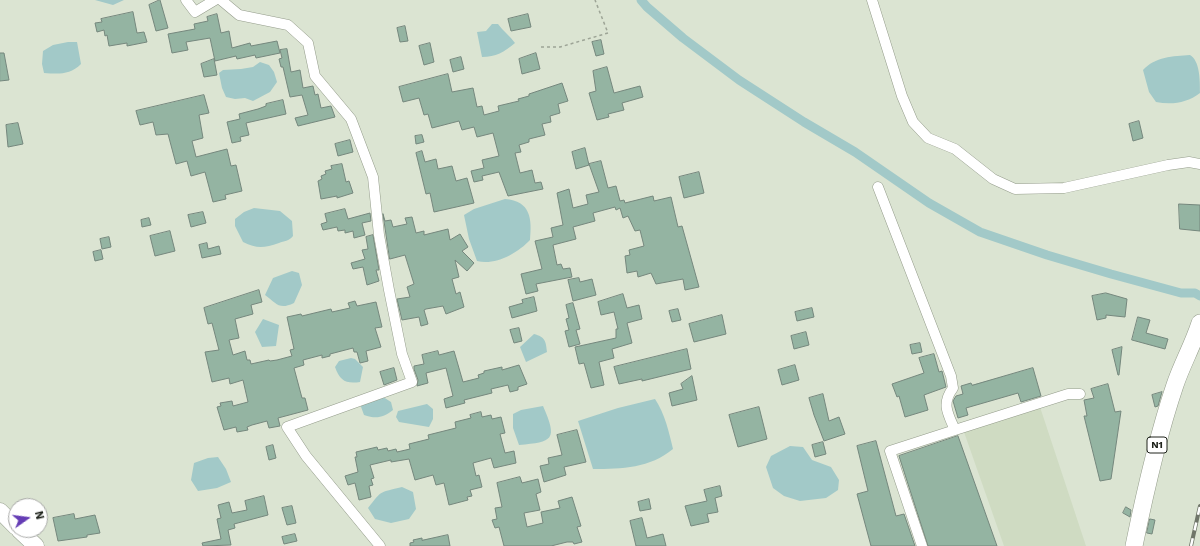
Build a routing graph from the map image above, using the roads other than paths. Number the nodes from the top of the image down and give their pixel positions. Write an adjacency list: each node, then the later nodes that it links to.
1 (186, 0): 2 (street)
2 (216, 0)
3 (221, 0): 14 (street)
4 (872, 0): 5 (street)
5 (1200, 164)
6 (878, 187): 9 (street)
7 (1200, 323): 16 (highway, N1)
8 (1080, 394): 9 (street)
9 (955, 430): 15 (street)
10 (0, 511): 11 (main road)
11 (8, 519)
12 (28, 538): 13 (main road)
13 (36, 546)
14 (380, 546)
15 (922, 546)
16 (1134, 546)

